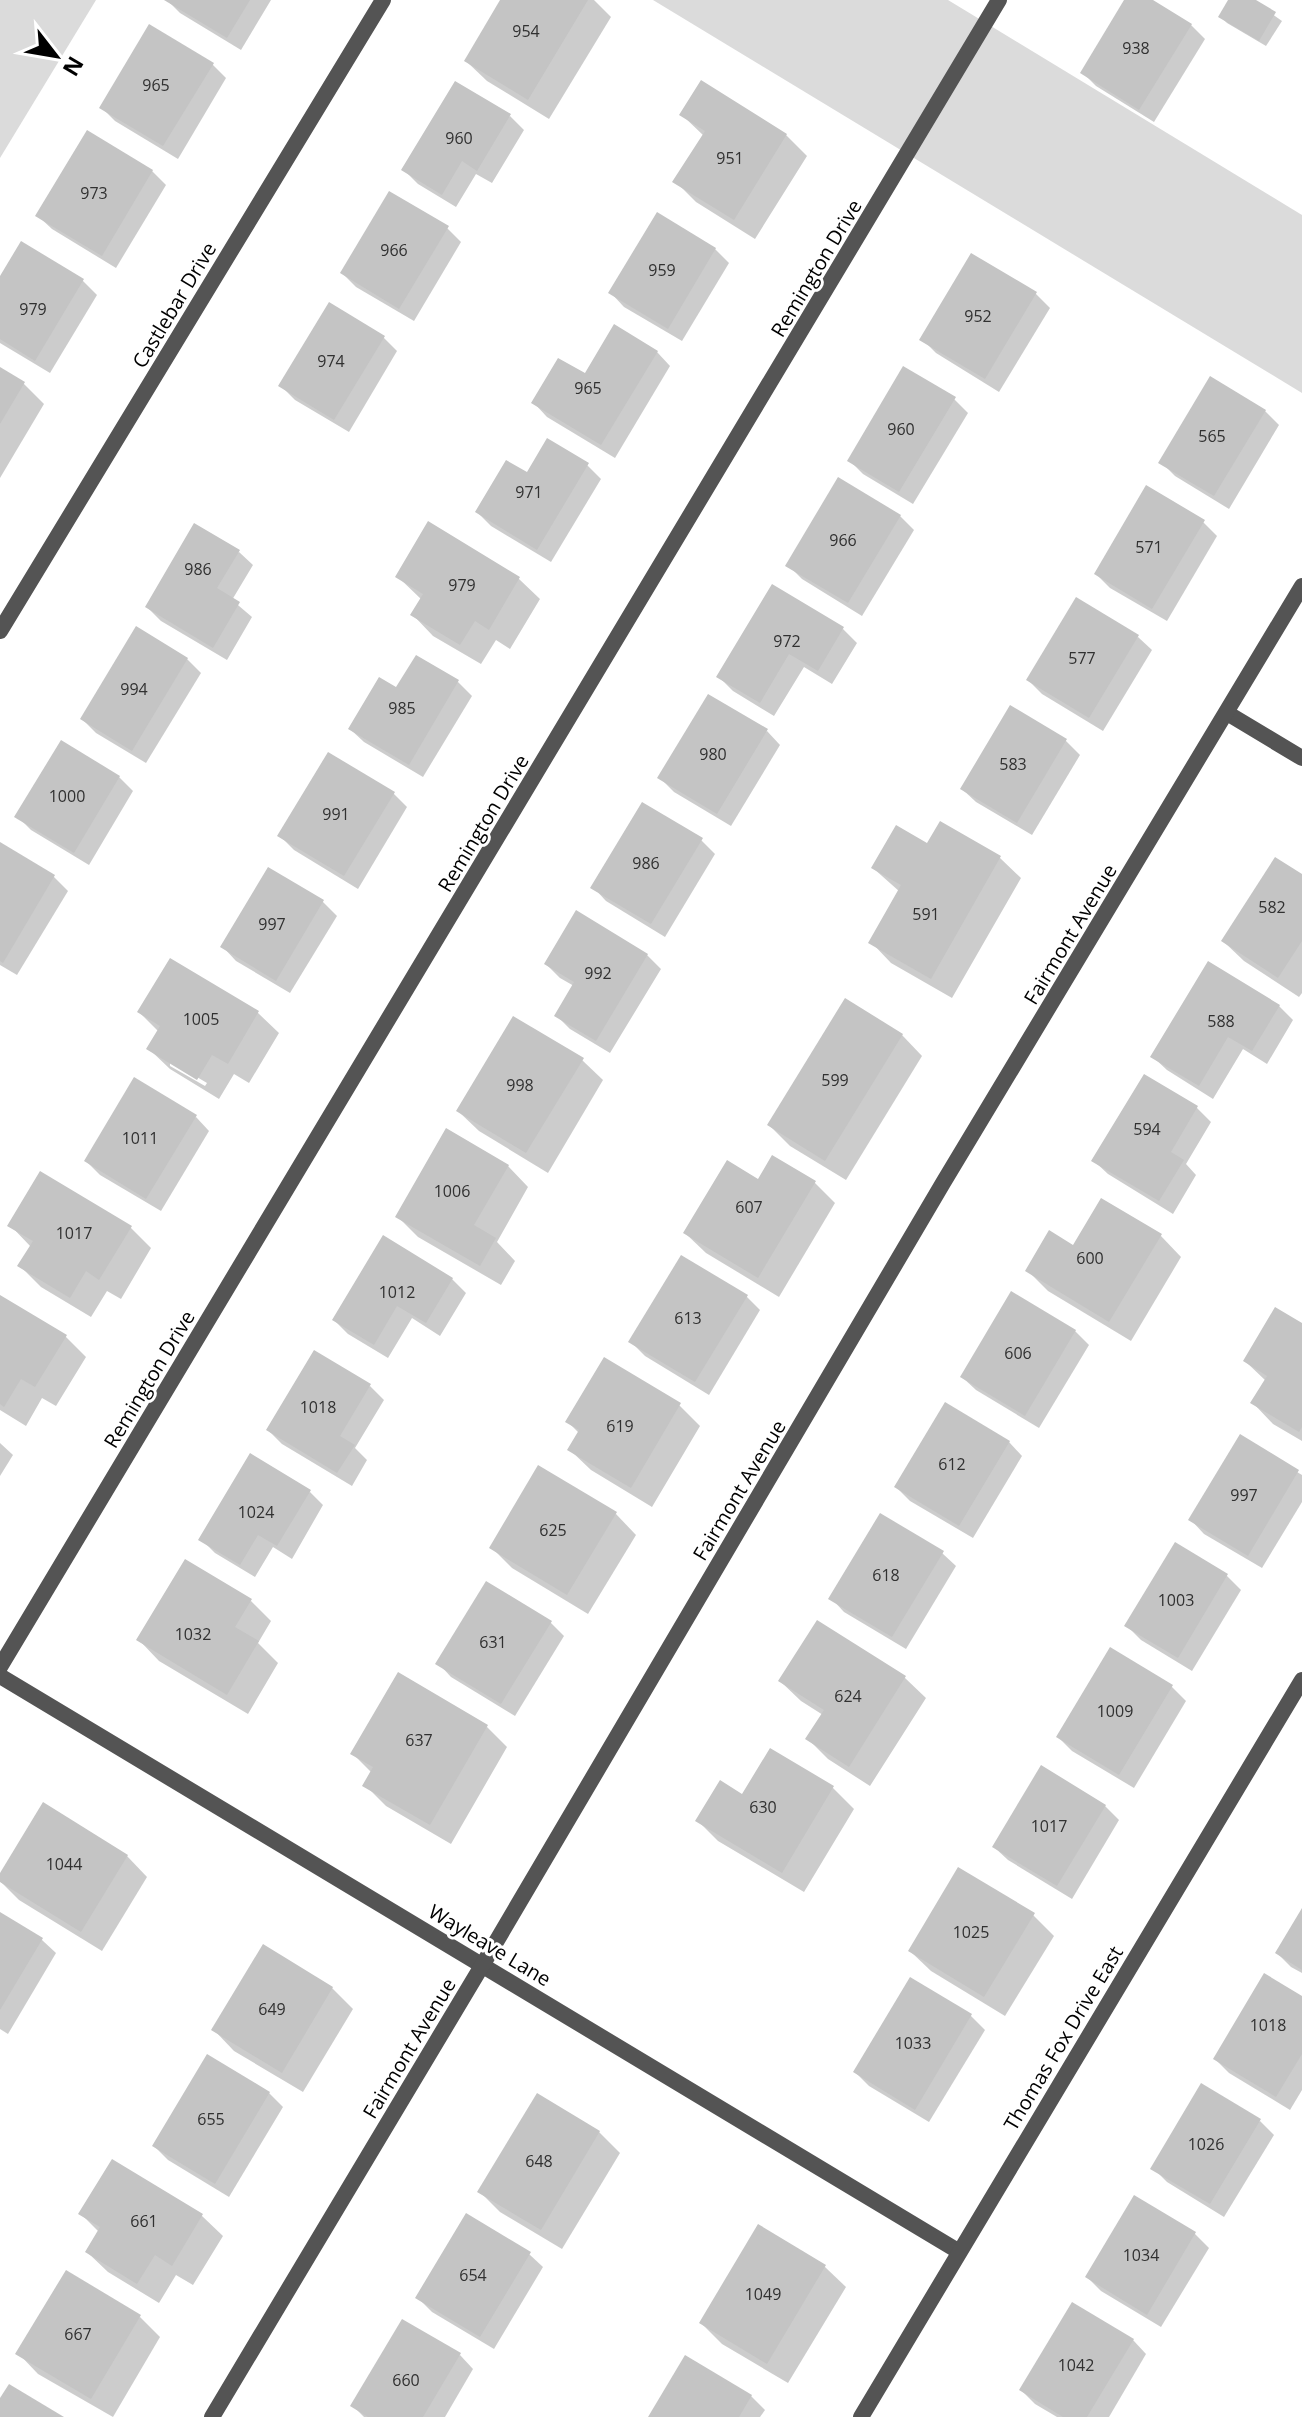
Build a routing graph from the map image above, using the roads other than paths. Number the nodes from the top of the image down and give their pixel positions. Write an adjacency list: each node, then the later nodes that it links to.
1 (383, 0): 4 (street, Castlebar Drive)
2 (999, 0): 7 (street, Remington Drive)
3 (1302, 586): 5 (street, Fairmont Avenue)
4 (0, 631)
5 (1227, 713): 6 (street); 10 (street, Fairmont Avenue)
6 (1302, 758)
7 (0, 1667)
8 (0, 1676): 10 (street, Wayleave Lane)
9 (1302, 1680): 11 (street, Thomas Fox Drive East)
10 (483, 1964): 11 (street, Wayleave Lane); 12 (street, Fairmont Avenue)
11 (958, 2251): 13 (street, Thomas Fox Drive East)
12 (212, 2417)
13 (861, 2417)

